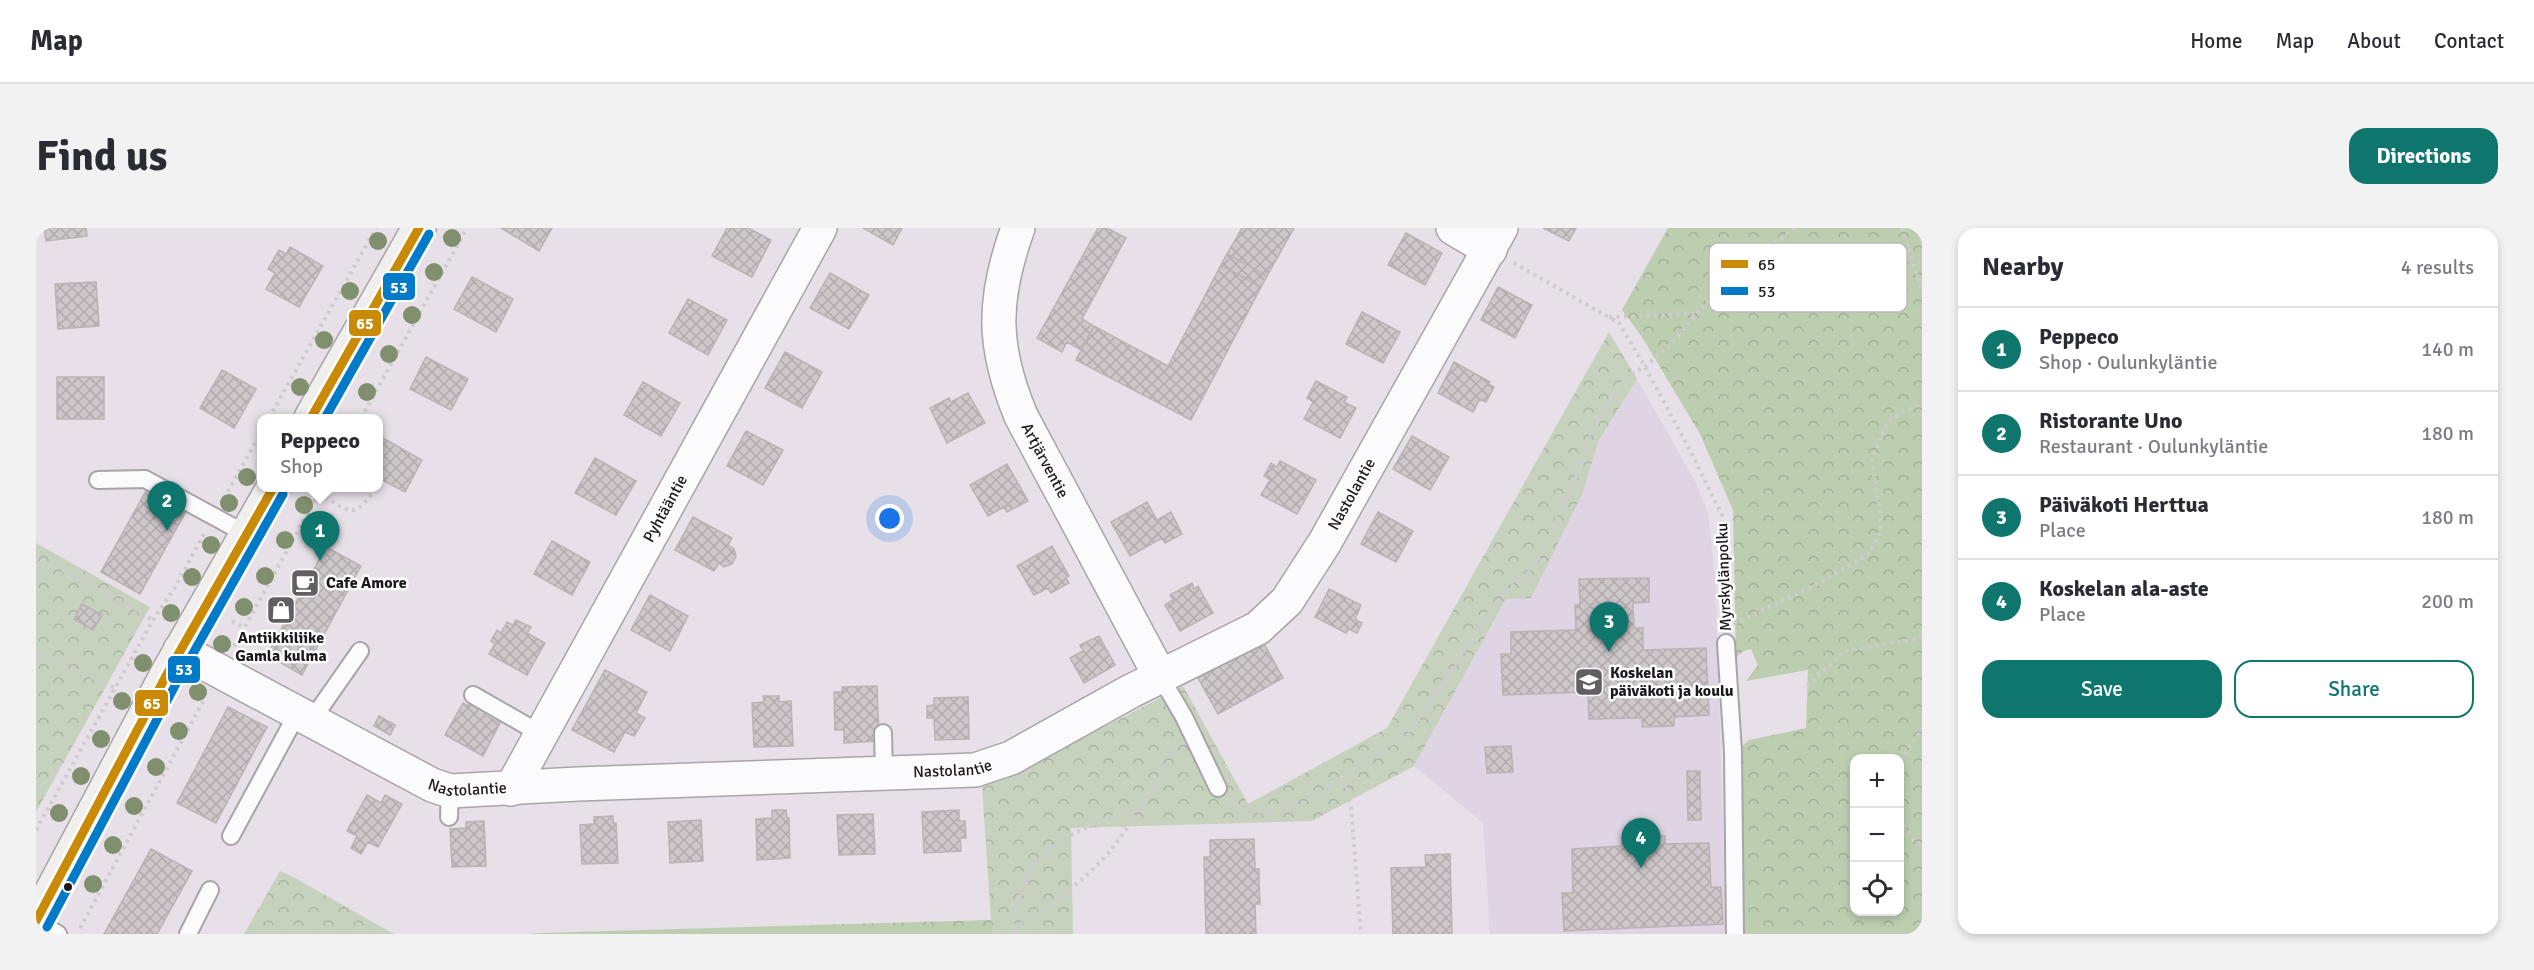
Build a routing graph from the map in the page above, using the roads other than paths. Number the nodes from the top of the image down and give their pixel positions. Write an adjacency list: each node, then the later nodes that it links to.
1 (419, 228): 6 (main road)
2 (820, 228): 17 (street, Pyhtääntie)
3 (1018, 228): 13 (street, Artjärventie)
4 (1453, 228): 5 (street)
5 (1495, 239): 13 (street, Nastolantie)
6 (314, 414)
7 (98, 480): 9 (lane)
8 (271, 492): 9 (main road)
9 (246, 534): 11 (main road)
10 (1726, 635): 26 (lane, Myrskylänpolku)
11 (180, 650): 15 (street, Nastolantie); 23 (main road)
12 (360, 651): 15 (lane)
13 (1160, 676): 18 (street, Nastolantie); 19 (lane)
14 (473, 695): 17 (lane)
15 (304, 717): 20 (street, Nastolantie); 21 (lane)
16 (884, 733): 18 (lane)
17 (541, 734): 20 (street, Pyhtääntie)
18 (884, 774): 20 (street, Nastolantie)
19 (1218, 788)
20 (510, 789)
21 (231, 836)
22 (210, 890): 25 (lane)
23 (36, 921): 24 (lane)
24 (58, 934)
25 (188, 934)
26 (1735, 934)

